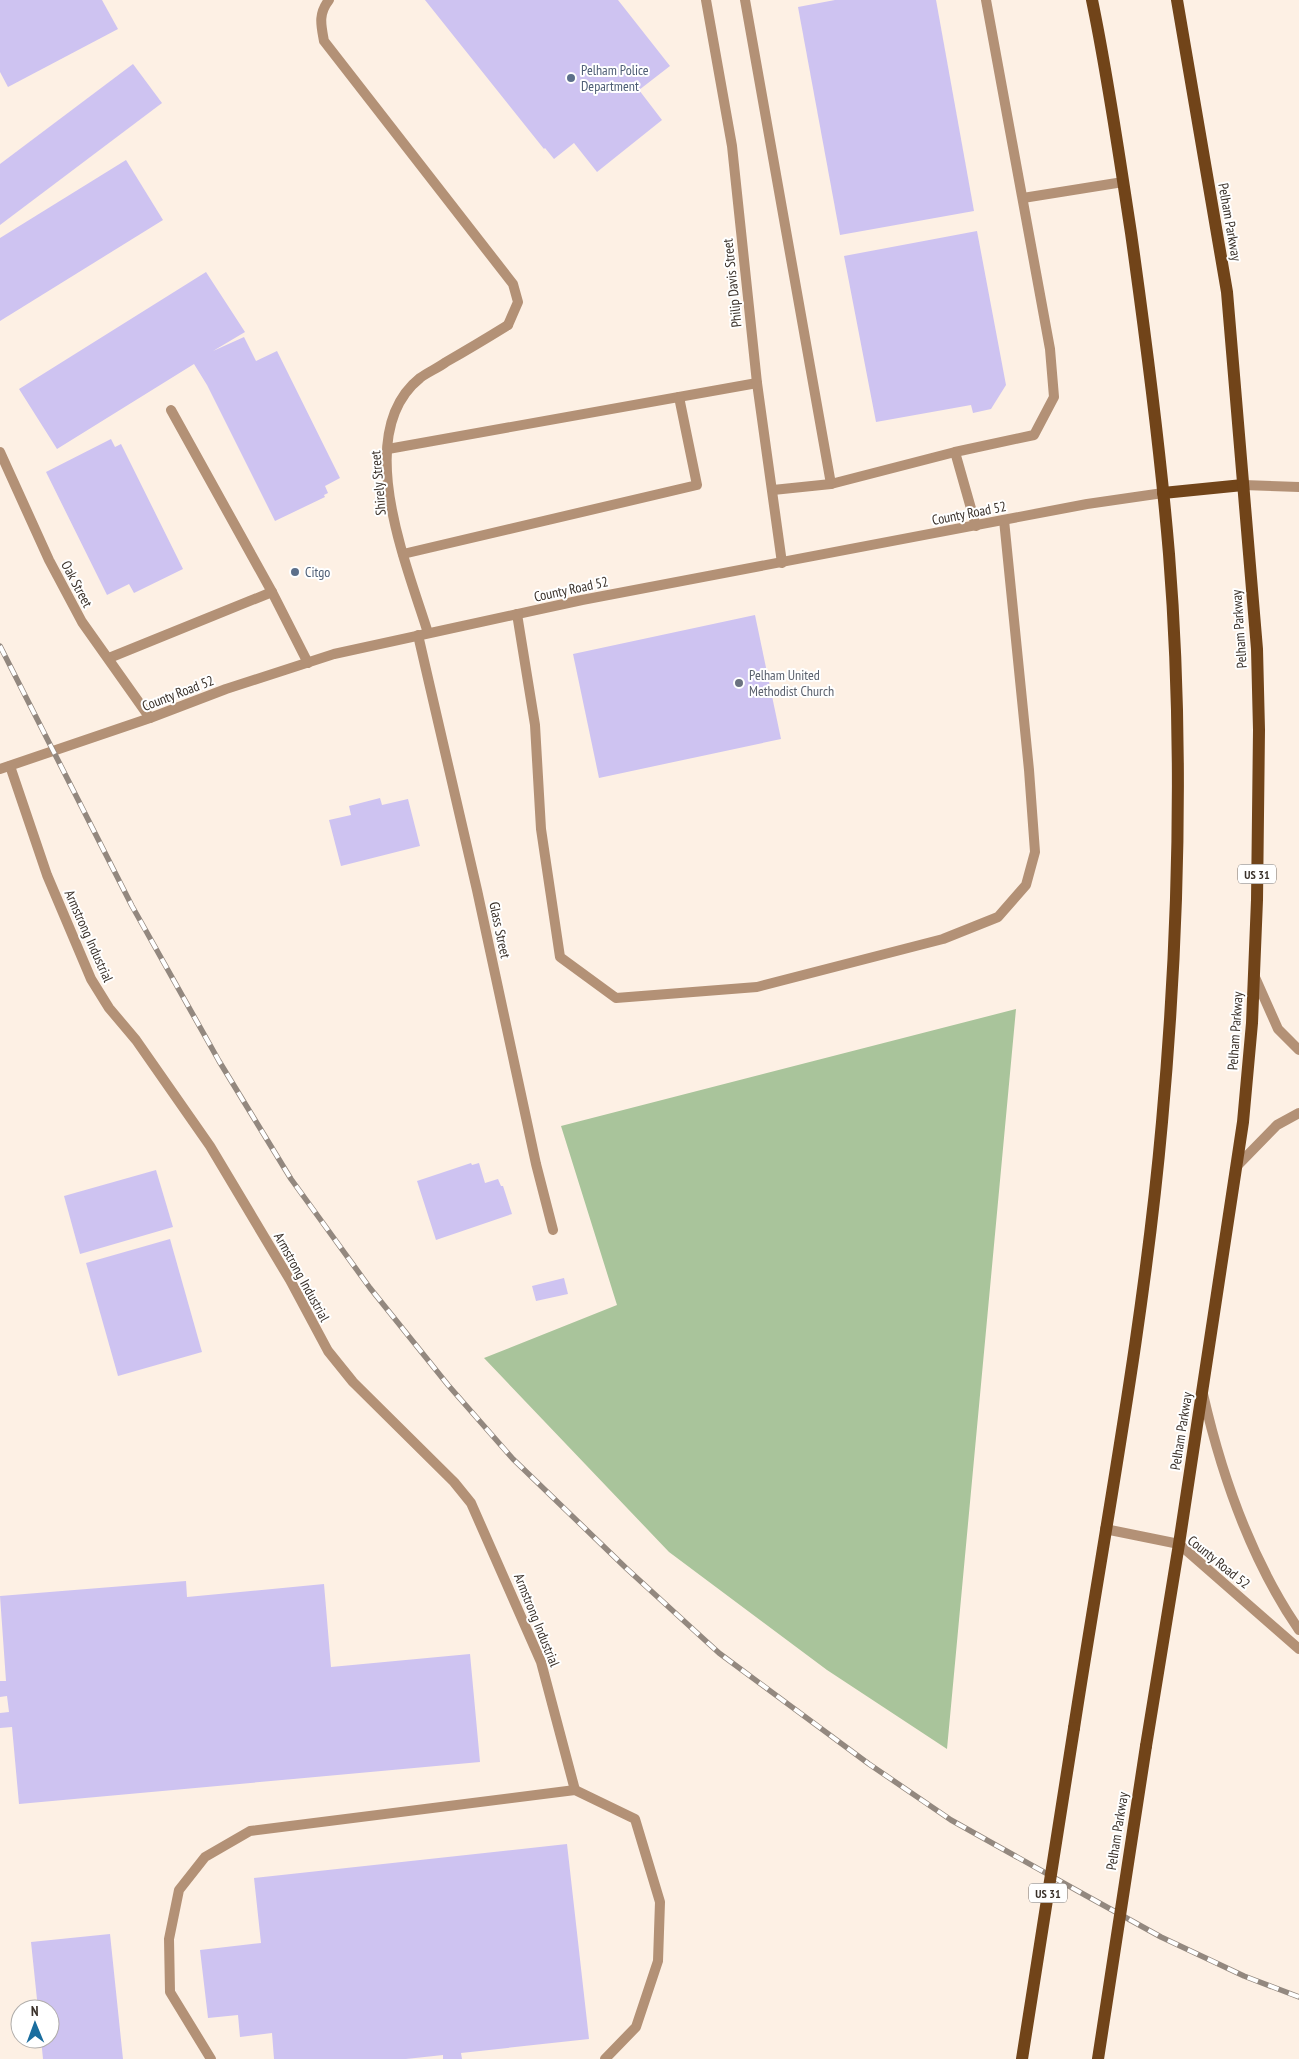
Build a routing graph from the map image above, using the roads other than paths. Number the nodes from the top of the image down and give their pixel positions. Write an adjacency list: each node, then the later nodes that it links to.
1 (328, 0): 12 (street, Shirely Street)
2 (707, 0): 9 (street, Philip Davis Street)
3 (745, 0): 15 (street)
4 (986, 0): 8 (street)
5 (1092, 0): 7 (main road, US 31)
6 (1177, 0): 16 (main road, Pelham Parkway / US 31)
7 (1123, 182): 8 (street); 19 (main road, US 31)
8 (1023, 198): 14 (street)
9 (757, 383): 10 (street); 18 (street, Philip Davis Street)
10 (679, 397): 12 (street); 22 (street)
11 (172, 410): 24 (street)
12 (388, 449): 22 (street, Shirely Street)
13 (0, 452): 27 (street, Oak Street)
14 (955, 452): 15 (street); 21 (street)
15 (831, 484): 18 (street)
16 (1243, 485): 17 (street); 19 (main road); 31 (main road, Pelham Parkway / US 31)
17 (1299, 487)
18 (773, 490): 23 (street, Philip Davis Street)
19 (1163, 493): 20 (street, County Road 52); 37 (main road, US 31)
20 (1004, 520): 21 (street, County Road 52); 25 (street)
21 (976, 526): 23 (street, County Road 52)
22 (403, 554): 26 (street, Shirely Street)
23 (782, 563): 25 (street, County Road 52)
24 (272, 592): 27 (street); 28 (street)
25 (517, 614): 26 (street, County Road 52)
26 (423, 634): 28 (street, County Road 52); 35 (street, Glass Street)
27 (109, 658): 29 (street, Oak Street)
28 (308, 663): 29 (street, County Road 52)
29 (150, 718): 30 (street, County Road 52)
30 (5, 768): 41 (street, Armstrong Industrial)
31 (1254, 974): 32 (street); 34 (main road, Pelham Parkway / US 31)
32 (1299, 1050)
33 (1299, 1113): 34 (street)
34 (1236, 1167): 36 (main road, Pelham Parkway / US 31)
35 (553, 1230)
36 (1202, 1390): 38 (main road, Pelham Parkway / US 31); 39 (street)
37 (1105, 1529): 38 (street, County Road 52); 44 (main road, US 31, bridge)
38 (1179, 1544): 40 (street, County Road 52); 45 (main road, Pelham Parkway / US 31, bridge)
39 (1299, 1630)
40 (1299, 1649)
41 (575, 1790): 42 (street); 43 (street)
42 (211, 2059)
43 (605, 2059)
44 (1022, 2059)
45 (1098, 2059)

